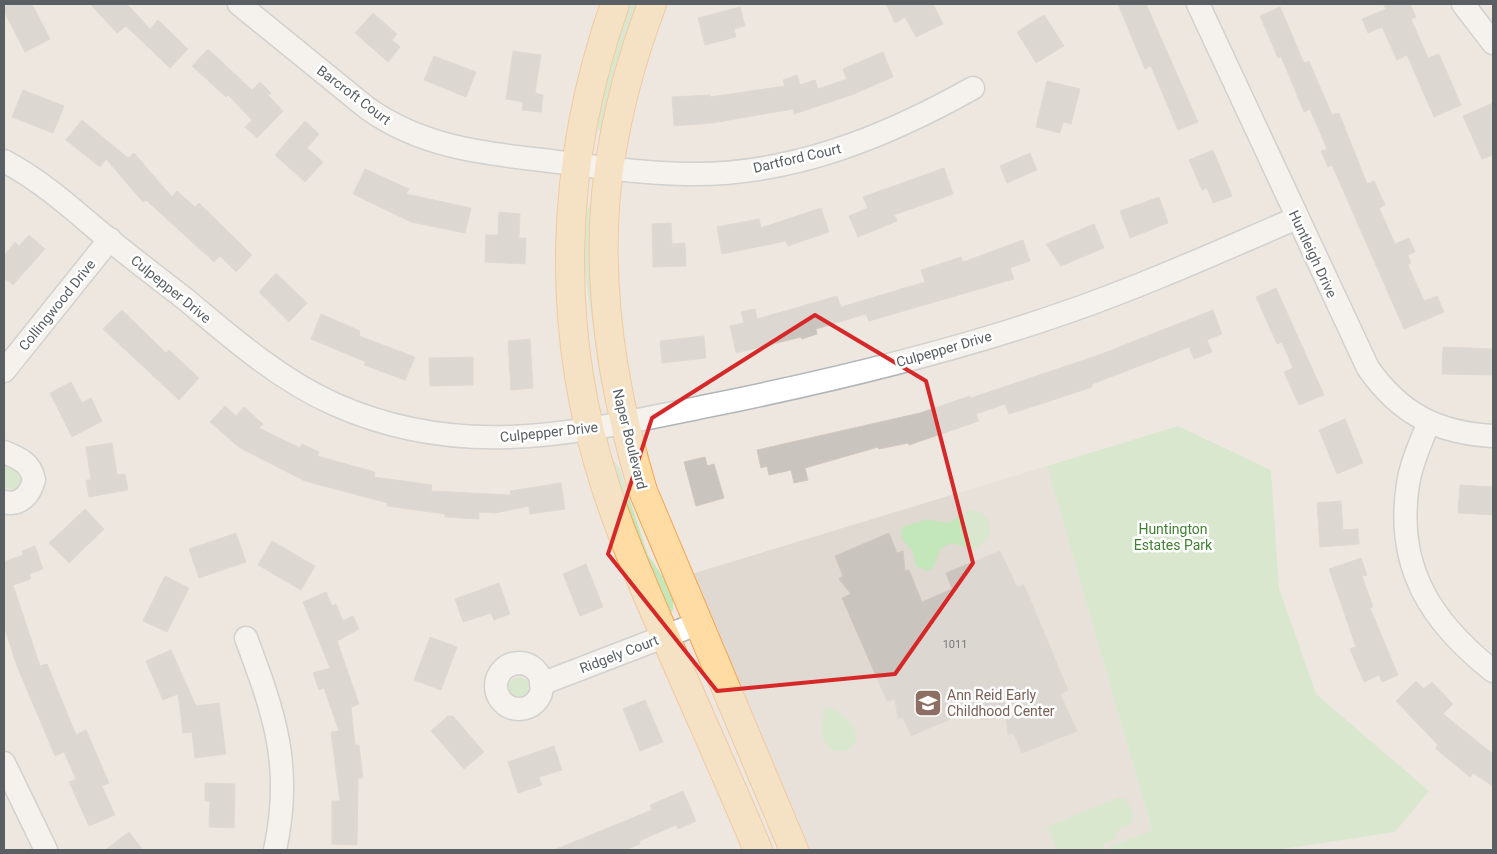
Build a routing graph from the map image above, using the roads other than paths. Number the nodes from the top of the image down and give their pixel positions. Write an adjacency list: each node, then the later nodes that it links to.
1 (240, 4): 9 (street, Barcroft Court)
2 (615, 4): 9 (main road)
3 (652, 4): 10 (main road, Naper Boulevard)
4 (1198, 4): 11 (street, Huntleigh Drive)
5 (1463, 4): 6 (street)
6 (1493, 43)
7 (973, 88): 10 (street, Dartford Court)
8 (4, 161): 12 (street, Culpepper Drive)
9 (576, 164): 10 (street, Barcroft Court); 16 (main road)
10 (609, 168): 14 (main road, Naper Boulevard)
11 (1296, 218): 14 (street, Culpepper Drive); 15 (street, Huntleigh Drive)
12 (110, 239): 13 (street, Collingwood Drive); 16 (street, Culpepper Drive)
13 (4, 371)
14 (624, 422): 16 (street, Culpepper Drive); 20 (main road, Naper Boulevard)
15 (1429, 422): 17 (street, Huntleigh Drive); 23 (street)
16 (591, 430): 21 (main road)
17 (1493, 436)
18 (4, 452): 19 (street)
19 (4, 502)
20 (698, 624): 21 (street, Ridgely Court); 26 (main road, Naper Boulevard)
21 (666, 636): 24 (street, Ridgely Court); 27 (main road)
22 (246, 638): 29 (street)
23 (1493, 671)
24 (541, 684)
25 (4, 763): 28 (street)
26 (790, 842): 27 (street)
27 (755, 849)
28 (46, 850)
29 (275, 850)

